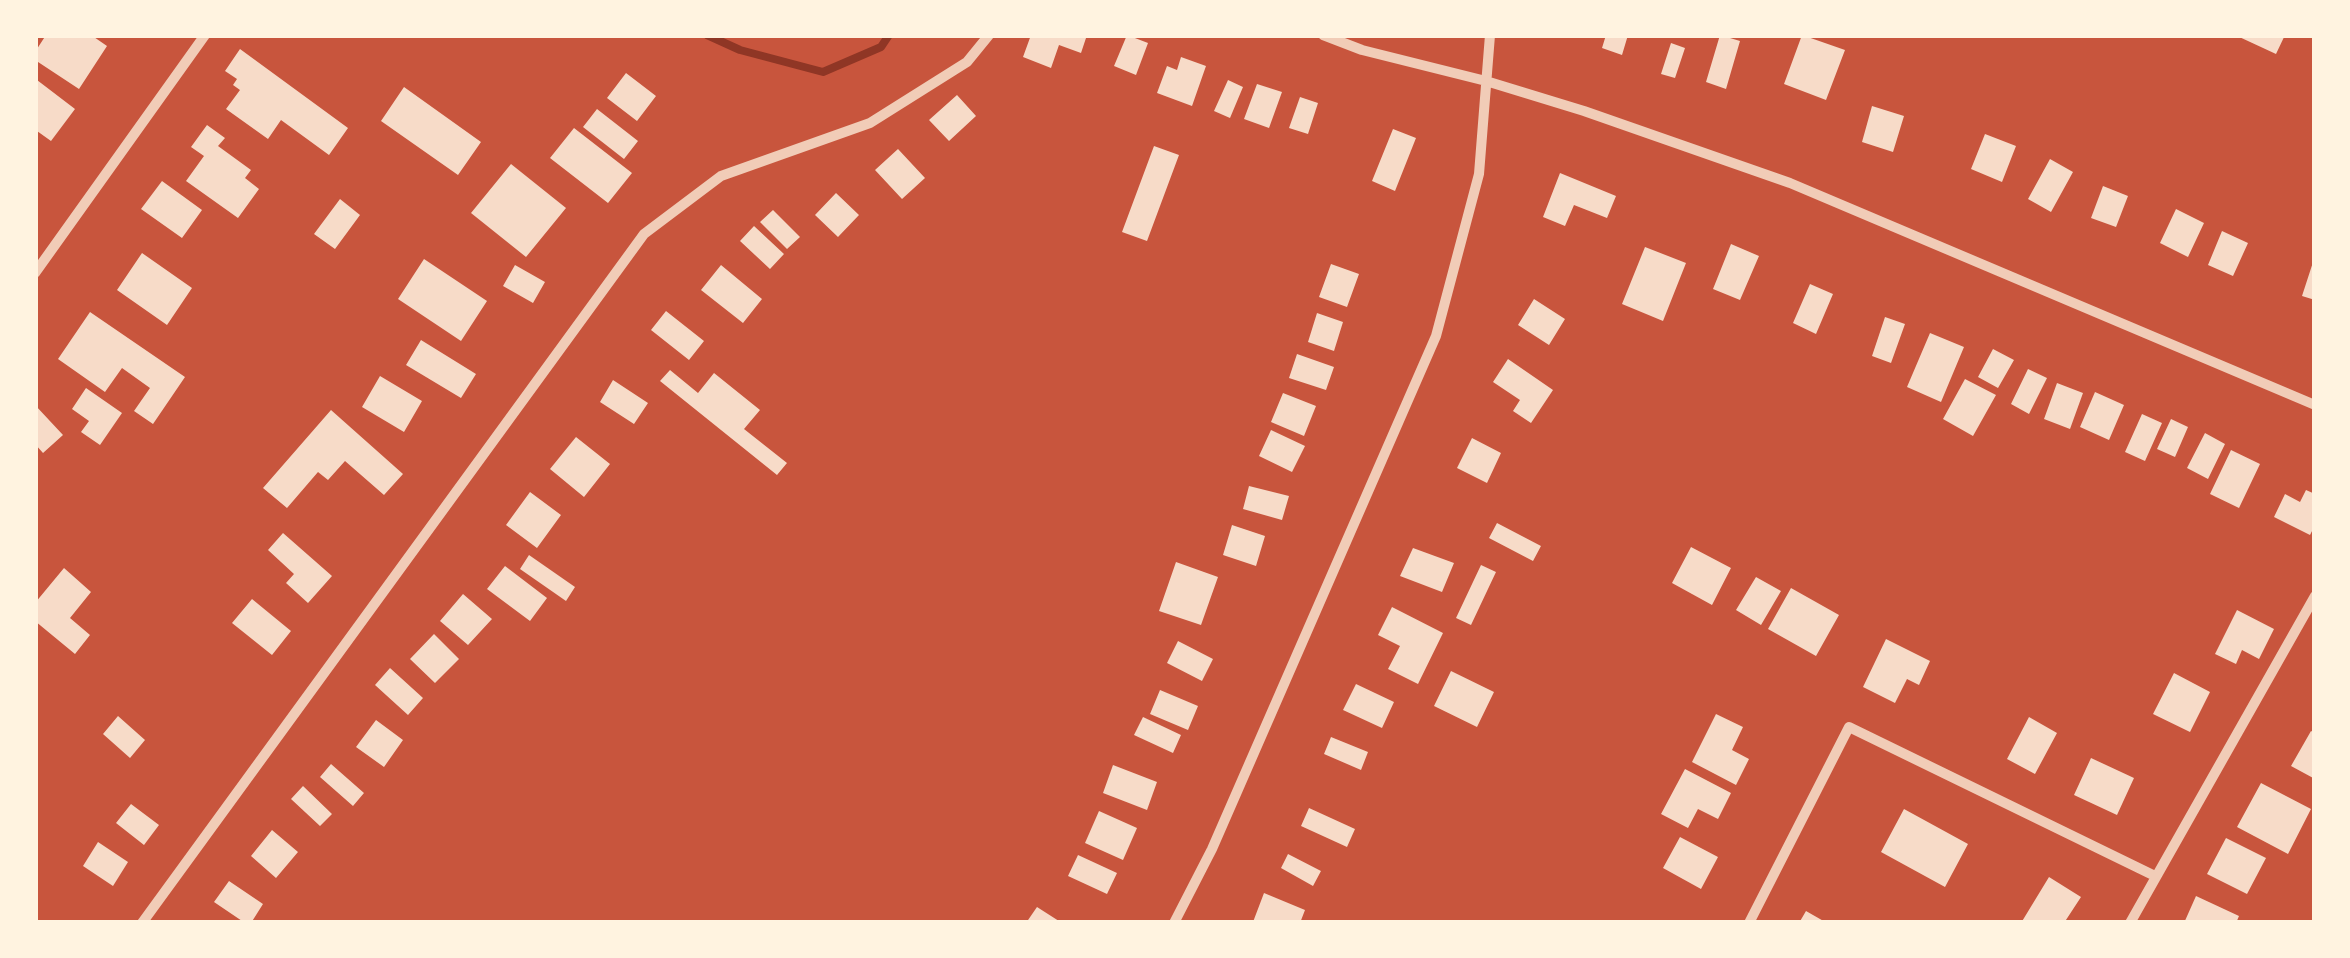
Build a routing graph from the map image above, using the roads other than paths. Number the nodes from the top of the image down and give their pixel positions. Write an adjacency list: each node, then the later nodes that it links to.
1 (205, 35): 6 (street)
2 (990, 35): 10 (street)
3 (1323, 35): 5 (street)
4 (1490, 35): 5 (street)
5 (1486, 81): 7 (street); 11 (street)
6 (35, 273)
7 (2315, 405)
8 (2315, 596): 9 (street)
9 (2155, 876): 12 (street); 13 (street)
10 (142, 923)
11 (1174, 923)
12 (1749, 923)
13 (2130, 923)

